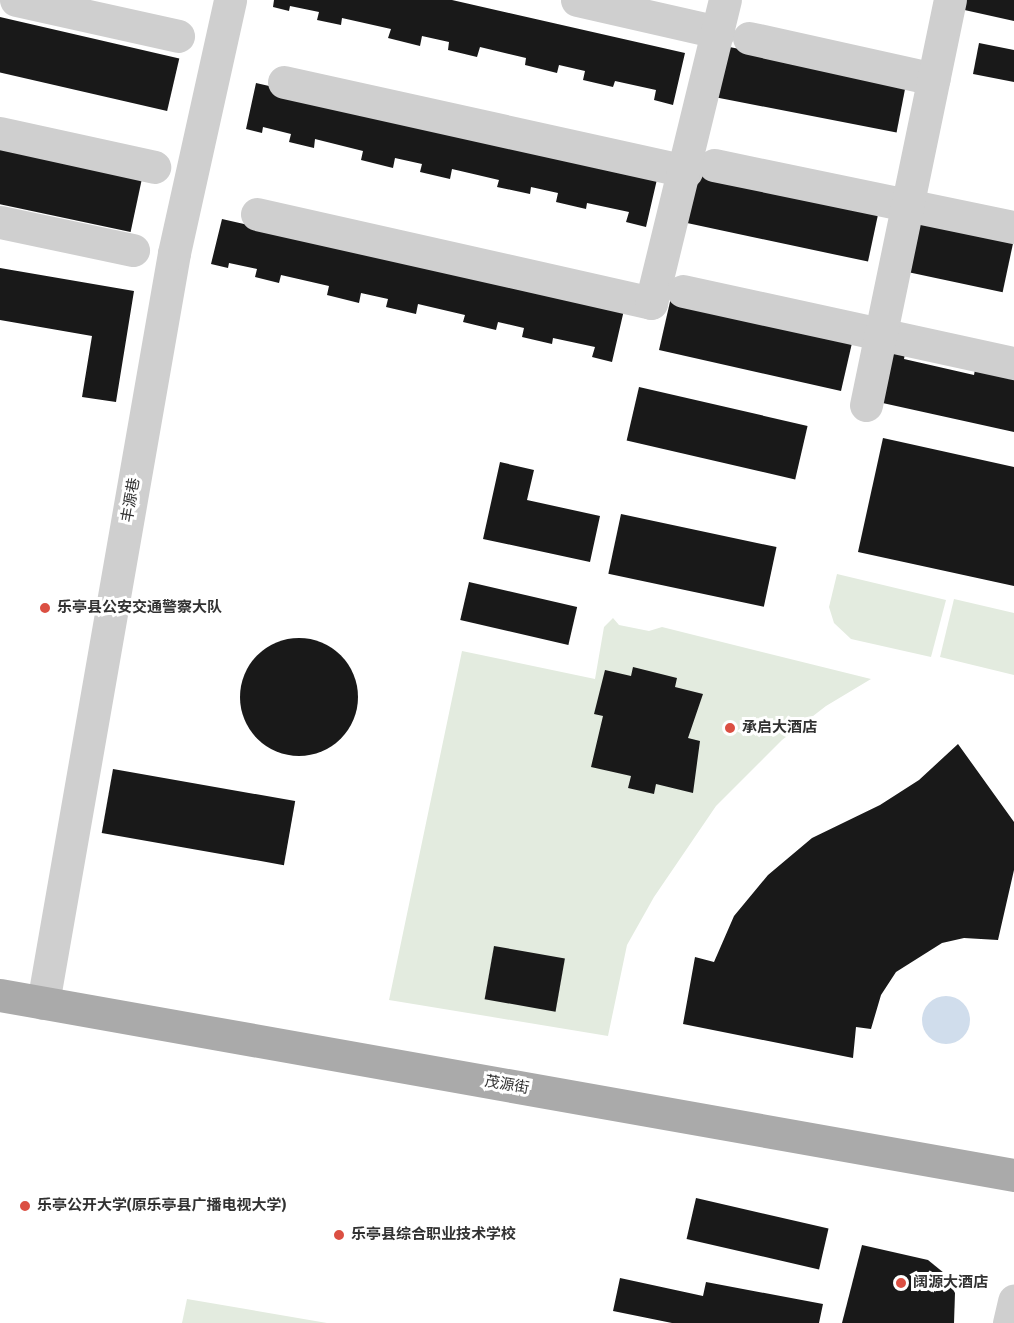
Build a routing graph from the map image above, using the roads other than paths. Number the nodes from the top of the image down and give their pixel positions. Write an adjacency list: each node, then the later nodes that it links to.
1 (16, 0): 7 (street)
2 (230, 0): 23 (street, 丰源巷)
3 (577, 0): 6 (street)
4 (725, 0): 6 (street)
5 (950, 0): 8 (street)
6 (733, 35): 8 (street); 12 (street)
7 (178, 36)
8 (934, 79): 13 (street)
9 (284, 82): 12 (street)
10 (0, 134): 11 (street)
11 (154, 167)
12 (700, 168): 13 (street); 14 (street)
13 (907, 204): 16 (street); 19 (street)
14 (257, 214)
15 (0, 222): 17 (street)
16 (1014, 227)
17 (133, 250)
18 (683, 291): 19 (street)
19 (880, 334): 20 (street); 21 (street)
20 (1014, 363)
21 (866, 405)
22 (0, 995): 23 (main road, 茂源街)
23 (43, 1003): 24 (main road, 茂源街)
24 (1014, 1175)
25 (1014, 1301): 26 (street)
26 (1009, 1323)

